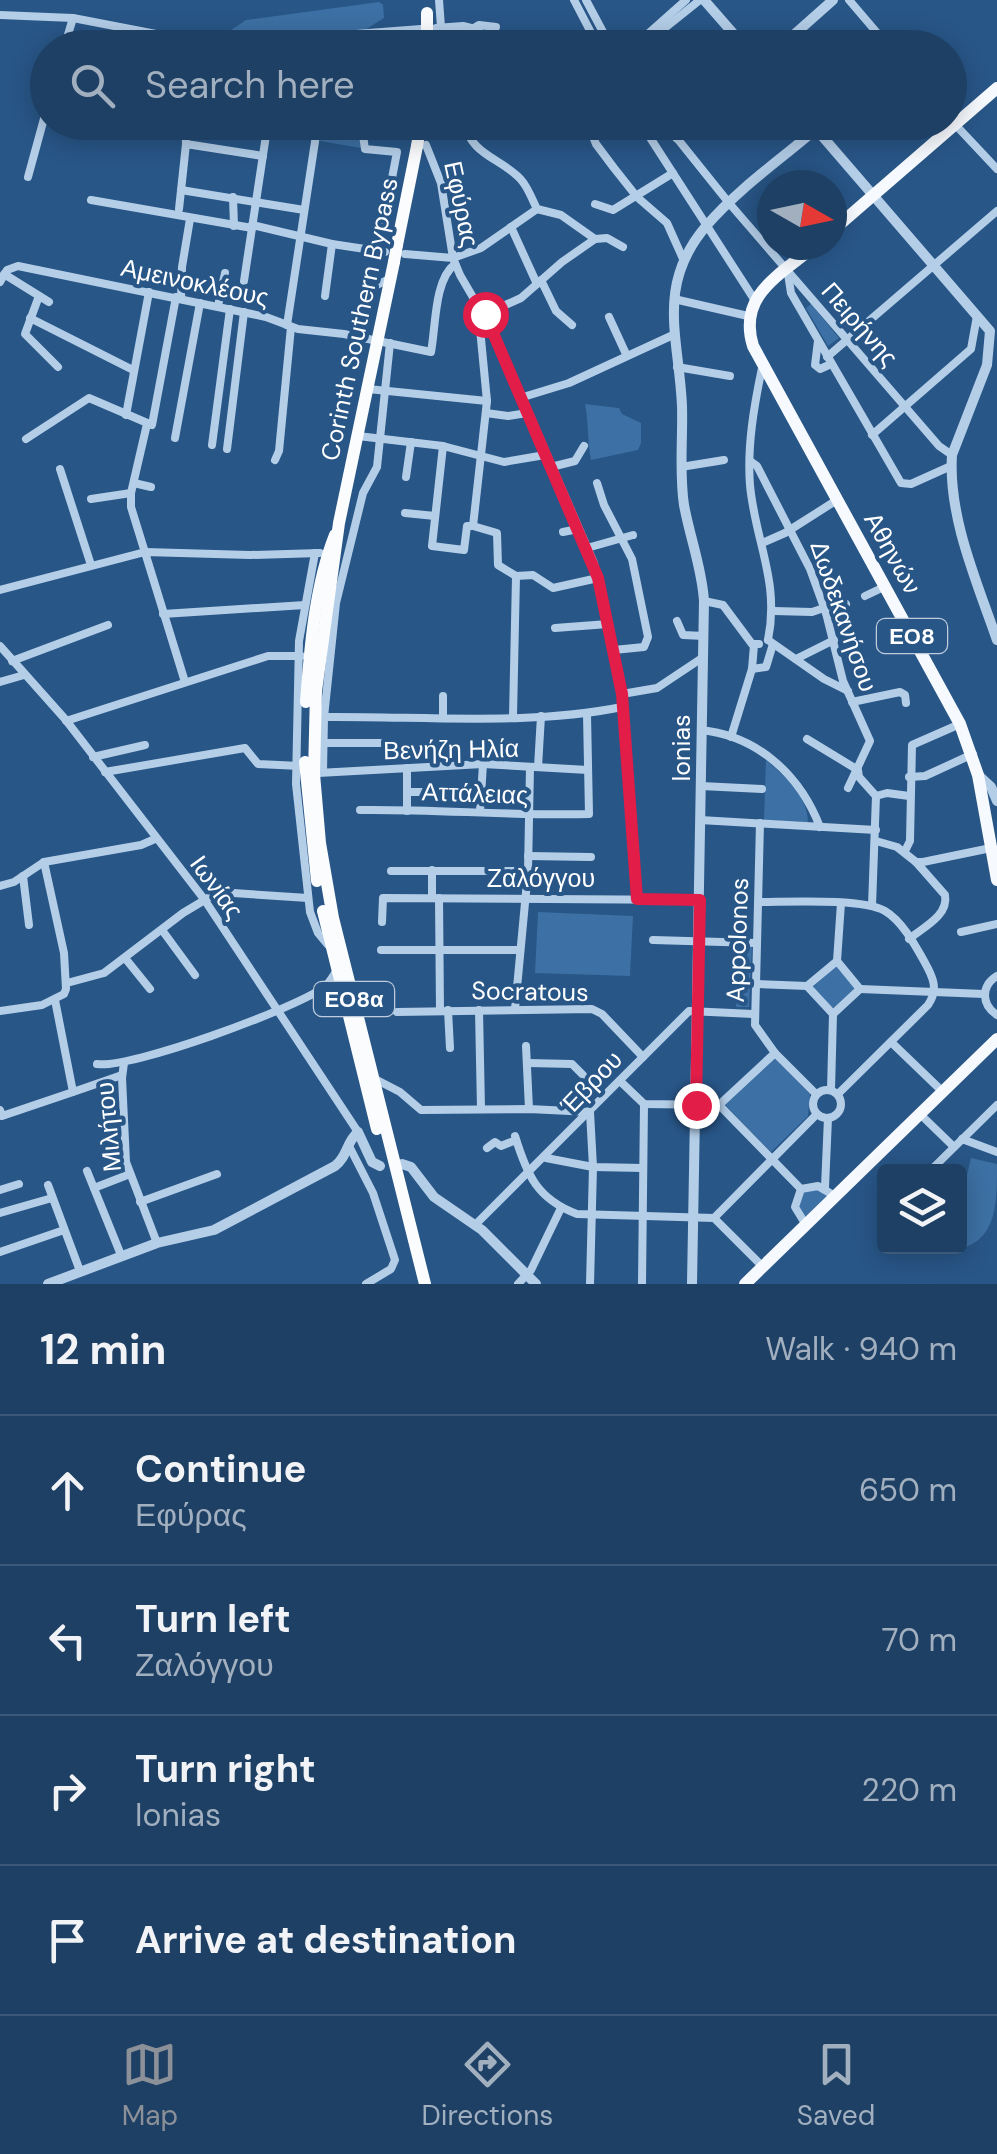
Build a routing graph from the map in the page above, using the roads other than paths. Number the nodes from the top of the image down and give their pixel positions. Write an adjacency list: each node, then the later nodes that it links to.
1 (439, 0): 11 (street)
2 (574, 0): 17 (street)
3 (586, 0): 18 (street)
4 (686, 0): 19 (street)
5 (702, 0): 20 (street); 21 (street)
6 (833, 0): 22 (street)
7 (849, 0): 23 (street)
8 (0, 15): 9 (street)
9 (73, 18): 13 (street); 14 (street)
10 (496, 27): 11 (street)
11 (474, 28): 16 (street)
12 (421, 29): 15 (street)
13 (69, 30)
14 (129, 30)
15 (410, 30)
16 (477, 30)
17 (590, 30)
18 (601, 30)
19 (652, 30)
20 (663, 30)
21 (730, 30)
22 (799, 30)
23 (875, 30)
24 (997, 88): 25 (main road)
25 (967, 111)
26 (967, 138): 43 (street)
27 (38, 140): 45 (street)
28 (186, 140): 40 (street)
29 (265, 140): 42 (street)
30 (315, 140): 56 (street)
31 (363, 140): 68 (street)
32 (420, 140): 41 (highway, Corinth Southern Bypass / ΕΟ8α, bridge)
33 (470, 140): 55 (street)
34 (594, 140): 48 (street)
35 (651, 140): 44 (street)
36 (678, 140): 53 (street, Πειρήνης)
37 (800, 140): 53 (street, Ionias)
38 (829, 140): 47 (street)
39 (933, 140): 47 (main road)
40 (186, 144): 42 (street); 46 (street)
41 (422, 146): 68 (highway, Corinth Southern Bypass / ΕΟ8α); 70 (street, Εφύρας)
42 (263, 156): 51 (street)
43 (997, 169)
44 (673, 174): 48 (street); 60 (street)
45 (28, 177)
46 (181, 190): 49 (street); 54 (street)
47 (873, 195): 58 (main road); 72 (street)
48 (636, 196): 52 (street); 71 (street)
49 (233, 197): 51 (street); 61 (street)
50 (91, 200): 59 (street)
51 (256, 201): 56 (street); 62 (street)
52 (595, 204)
53 (729, 204): 60 (street, Ionias); 73 (street, Πειρήνης)
54 (178, 208)
55 (537, 209): 63 (street); 65 (street)
56 (304, 210): 64 (street)
57 (997, 211): 72 (street)
58 (847, 218)
59 (190, 219): 61 (street); 82 (street)
60 (707, 225): 71 (street, Ionias); 83 (street)
61 (234, 226): 62 (street)
62 (252, 226): 64 (street); 77 (street)
63 (510, 227): 70 (street); 78 (street)
64 (300, 234): 66 (street); 96 (street)
65 (594, 239): 67 (street); 78 (street)
66 (332, 244): 68 (street); 81 (street)
67 (624, 248)
68 (392, 253): 70 (street); 76 (highway, Corinth Southern Bypass / ΕΟ8α)
69 (799, 260): 73 (main road)
70 (454, 261): 87 (street, Εφύρας); 102 (street, Αμεινοκλέους)
71 (684, 261): 84 (street, Ionias)
72 (934, 266): 93 (street); 100 (street)
73 (787, 270): 83 (main road); 100 (street, Πειρήνης); 101 (street)
74 (225, 273): 88 (street)
75 (2, 276): 79 (street, Αμεινοκλέους); 80 (street)
76 (391, 278): 99 (street); 102 (highway, Corinth Southern Bypass / ΕΟ8α)
77 (244, 282)
78 (539, 282): 91 (street); 97 (street)
79 (150, 292): 82 (street, Αμεινοκλέους); 108 (street)
80 (38, 296): 85 (street); 95 (street)
81 (325, 296)
82 (179, 298): 86 (street, Αμεινοκλέους); 118 (street)
83 (754, 299): 92 (main road)
84 (674, 300): 92 (street); 98 (street, Ionias)
85 (49, 302)
86 (200, 302): 88 (street, Αμεινοκλέους); 121 (street)
87 (477, 304): 91 (street, Εφύρας); 113 (street)
88 (218, 306): 89 (street, Αμεινοκλέους)
89 (230, 309): 90 (street, Αμεινοκλέους); 125 (street)
90 (244, 312): 96 (street, Αμεινοκλέους); 128 (street)
91 (485, 314): 112 (street, Εφύρας)
92 (748, 316): 105 (main road, Αθηνών / ΕΟ8)
93 (977, 316): 114 (street); 133 (street)
94 (609, 317): 103 (street)
95 (30, 318): 106 (street); 108 (street)
96 (289, 326): 99 (street, Αμεινοκλέους); 131 (street)
97 (572, 326)
98 (673, 335): 103 (street); 107 (street, Ionias)
99 (355, 336): 102 (street, Αμεινοκλέους)
100 (847, 340): 104 (street); 114 (street, Πειρήνης)
101 (818, 341): 104 (street); 104 (street)
102 (384, 342): 110 (highway, Corinth Southern Bypass / ΕΟ8α); 111 (street)
103 (626, 354): 112 (street)
104 (829, 360): 119 (street)
105 (763, 364): 134 (street); 145 (main road, Αθηνών / ΕΟ8)
106 (58, 367)
107 (677, 368): 109 (street); 136 (street, Ionias)
108 (133, 370): 117 (street)
109 (730, 376)
110 (368, 389): 111 (street); 120 (highway, Corinth Southern Bypass / ΕΟ8α)
111 (386, 391): 113 (street); 122 (street)
112 (520, 398): 116 (street, Εφύρας)
113 (487, 401): 115 (street)
114 (904, 406): 119 (street); 133 (street, Πειρήνης)
115 (486, 413): 116 (street); 129 (street)
116 (527, 413): 130 (street, Εφύρας)
117 (126, 415): 118 (street); 123 (street)
118 (149, 424): 139 (street)
119 (872, 435): 133 (street)
120 (358, 436): 122 (street); 143 (highway, Corinth Southern Bypass / ΕΟ8α)
121 (175, 438)
122 (380, 438): 124 (street); 146 (street)
123 (26, 439)
124 (411, 442): 126 (street); 138 (street)
125 (212, 445)
126 (443, 446): 129 (street); 148 (street)
127 (584, 446): 135 (street)
128 (227, 450)
129 (479, 454): 130 (street); 150 (street)
130 (545, 455): 135 (street, Εφύρας)
131 (275, 460)
132 (724, 460): 136 (street)
133 (951, 460): 179 (street)
134 (750, 461): 151 (street, Δωδεκανήσου); 156 (street)
135 (551, 467): 152 (street, Εφύρας)
136 (681, 468): 167 (street, Ionias)
137 (60, 469): 160 (street)
138 (406, 477)
139 (134, 483): 141 (street); 142 (street)
140 (598, 483): 155 (street)
141 (150, 487)
142 (131, 494): 144 (street); 158 (street)
143 (345, 497): 146 (street); 149 (highway, Corinth Southern Bypass / ΕΟ8α)
144 (91, 500)
145 (837, 500): 151 (street); 163 (main road, Αθηνών / ΕΟ8)
146 (361, 501): 166 (street)
147 (405, 512): 148 (street)
148 (435, 516): 150 (street)
149 (340, 524): 159 (highway, Corinth Southern Bypass / ΕΟ8α); 166 (highway, Corinth Southern Bypass / ΕΟ8α)
150 (473, 526): 161 (street)
151 (792, 528): 156 (street); 170 (street, Δωδεκανήσου)
152 (578, 529): 153 (street); 157 (street, Εφύρας)
153 (563, 532)
154 (632, 534): 155 (street)
155 (621, 538): 157 (street); 183 (street)
156 (762, 543): 171 (street)
157 (587, 548): 162 (street, Εφύρας)
158 (145, 552): 159 (street); 160 (street); 172 (street)
159 (322, 553): 168 (street); 202 (highway, Corinth Southern Bypass / ΕΟ8α)
160 (91, 565): 164 (street)
161 (516, 576): 162 (street); 199 (street)
162 (598, 578): 174 (street, Εφύρας)
163 (886, 586): 165 (street); 204 (main road, Αθηνών / ΕΟ8)
164 (0, 590)
165 (865, 596)
166 (332, 602): 202 (highway, Corinth Southern Bypass / ΕΟ8α); 202 (street)
167 (704, 602): 177 (street, Ionias); 181 (street)
168 (305, 604): 172 (street); 184 (street)
169 (846, 604): 170 (street)
170 (825, 610): 171 (street); 178 (street, Δωδεκανήσου)
171 (774, 611): 180 (street)
172 (163, 614): 191 (street)
173 (676, 622): 177 (street)
174 (608, 624): 176 (street); 183 (street, Εφύρας)
175 (108, 626): 187 (street)
176 (555, 628)
177 (704, 636): 185 (street, Ionias)
178 (834, 640): 186 (street); 192 (street, Δωδεκανήσου)
179 (997, 640)
180 (770, 642): 181 (street); 186 (street); 188 (street)
181 (754, 645): 188 (street)
182 (0, 646): 187 (street, Ιωνίας)
183 (614, 650): 193 (street, Εφύρας)
184 (301, 656): 191 (street); 202 (street)
185 (702, 658): 193 (street); 205 (street, Ionias)
186 (796, 659): 192 (street)
187 (12, 661): 189 (street, Ιωνίας)
188 (752, 670): 206 (street)
189 (24, 675): 190 (street); 203 (street, Ιωνίας)
190 (0, 682)
191 (185, 682): 203 (street)
192 (848, 691): 195 (street, Δωδεκανήσου)
193 (622, 694): 197 (street, Εφύρας)
194 (443, 696): 201 (street)
195 (852, 702): 196 (street); 218 (street, Δωδεκανήσου)
196 (906, 703)
197 (622, 707): 198 (street); 257 (street, Εφύρας)
198 (587, 714): 200 (street); 217 (street)
199 (513, 716): 200 (street); 201 (street)
200 (541, 716): 214 (street)
201 (443, 717): 202 (street)
202 (310, 718): 208 (highway, Corinth Southern Bypass / ΕΟ8α); 216 (highway, Corinth Southern Bypass / ΕΟ8α)
203 (66, 721): 212 (street, Ιωνίας)
204 (960, 724): 211 (main road, Αθηνών / ΕΟ8); 221 (street)
205 (701, 730): 206 (street); 222 (street, Ionias)
206 (731, 737): 236 (street)
207 (807, 740): 218 (street)
208 (318, 743): 209 (street); 216 (highway, Corinth Southern Bypass / ΕΟ8α)
209 (381, 743)
210 (145, 746): 212 (street)
211 (972, 754): 220 (main road, Αθηνών / ΕΟ8); 221 (street)
212 (93, 756): 219 (street, Ιωνίας)
213 (483, 764): 214 (street, Βενήζη Ηλία); 215 (street, Βενήζη Ηλία); 232 (street)
214 (534, 767): 217 (street, Βενήζη Ηλία); 233 (street)
215 (406, 768): 216 (street, Βενήζη Ηλία); 225 (street)
216 (310, 769): 219 (street, Βενήζη Ηλία); 245 (highway, Corinth Southern Bypass / ΕΟ8α); 311 (highway, Corinth Southern Bypass / ΕΟ8α)
217 (588, 770): 233 (street, Αττάλειας)
218 (858, 770): 224 (street, Δωδεκανήσου); 227 (street)
219 (105, 772): 238 (street, Ιωνίας)
220 (978, 775): 229 (street); 240 (main road, Αθηνών / ΕΟ8)
221 (909, 777): 228 (street)
222 (701, 786): 223 (street); 234 (street, Ionias)
223 (762, 788)
224 (848, 788)
225 (407, 792): 226 (street); 231 (street)
226 (427, 792)
227 (876, 796): 228 (street); 237 (street)
228 (910, 796): 241 (street)
229 (997, 801)
230 (360, 810): 231 (street, Αττάλειας)
231 (407, 810): 232 (street, Αττάλειας)
232 (480, 811): 233 (street, Αττάλειας)
233 (529, 816): 242 (street)
234 (700, 820): 235 (street); 258 (street, Ionias)
235 (760, 823): 236 (street); 259 (street, Appolonos)
236 (820, 827): 237 (street)
237 (876, 830): 239 (street)
238 (155, 839): 244 (street); 256 (street, Ιωνίας)
239 (876, 841): 241 (street); 261 (street)
240 (992, 848): 246 (street); 251 (main road, Αθηνών / ΕΟ8)
241 (904, 850): 246 (street)
242 (528, 856): 243 (street); 249 (street)
243 (591, 857)
244 (44, 862): 250 (street); 280 (street)
245 (309, 862): 254 (street); 271 (highway, Corinth Southern Bypass / ΕΟ8α)
246 (916, 862): 267 (street)
247 (390, 870): 248 (street)
248 (432, 870): 249 (street); 255 (street)
249 (528, 870): 253 (street)
250 (22, 876): 252 (street); 264 (street)
251 (997, 880)
252 (0, 886)
253 (525, 897): 255 (street, Ζαλόγγου); 257 (street, Ζαλόγγου); 274 (street)
254 (308, 898): 256 (street); 271 (street)
255 (436, 898): 262 (street, Ζαλόγγου); 273 (street)
256 (204, 899): 265 (street); 294 (street, Ιωνίας)
257 (637, 899): 258 (street, Ζαλόγγου)
258 (700, 900): 269 (street, Ionias)
259 (759, 902): 260 (street); 270 (street, Appolonos)
260 (841, 903): 261 (street); 276 (street)
261 (872, 906): 267 (street)
262 (382, 922)
263 (997, 924): 266 (street)
264 (29, 925)
265 (162, 930): 275 (street); 278 (street)
266 (961, 932)
267 (909, 939): 287 (street)
268 (654, 940): 269 (street)
269 (699, 940): 270 (street); 295 (street, Ionias)
270 (757, 944): 281 (street, Appolonos)
271 (332, 950): 277 (highway, Corinth Southern Bypass / ΕΟ8α)
272 (382, 950): 273 (street)
273 (440, 950): 274 (street); 291 (street)
274 (520, 950): 290 (street)
275 (124, 958): 280 (street); 284 (street)
276 (836, 961): 282 (street); 285 (street)
277 (337, 970): 283 (street); 286 (highway, Corinth Southern Bypass / ΕΟ8α)
278 (195, 975)
279 (997, 976): 288 (street)
280 (67, 982): 289 (street)
281 (755, 984): 282 (street); 297 (street, Appolonos)
282 (808, 986): 298 (street)
283 (326, 987): 286 (street); 294 (street)
284 (150, 989)
285 (860, 989): 287 (street); 298 (street)
286 (342, 991): 370 (highway, Corinth Southern Bypass / ΕΟ8α)
287 (935, 992): 288 (street); 301 (street)
288 (984, 994): 299 (street)
289 (55, 1000): 293 (street); 313 (street)
290 (515, 1009): 292 (street, Socratous); 305 (street, Socratous)
291 (444, 1010): 292 (street, Socratous); 296 (street, Socratous); 303 (street)
292 (479, 1010): 322 (street)
293 (0, 1011)
294 (276, 1011): 306 (street); 328 (street, Ιωνίας)
295 (698, 1011): 297 (street); 305 (street, Έβρου); 319 (street, Ionias)
296 (398, 1012)
297 (754, 1014): 304 (street, Appolonos)
298 (833, 1014): 314 (street)
299 (997, 1015)
300 (997, 1039): 315 (main road)
301 (891, 1042): 314 (street); 315 (street)
302 (526, 1046): 307 (street)
303 (450, 1048)
304 (775, 1053): 316 (street, Appolonos); 318 (street)
305 (642, 1057): 312 (street, Έβρου)
306 (124, 1063): 308 (street); 309 (street, Μιλήτου)
307 (528, 1063): 310 (street); 321 (street)
308 (97, 1064)
309 (122, 1075): 313 (street); 342 (street, Μιλήτου)
310 (583, 1075)
311 (373, 1078): 322 (street); 371 (highway, Corinth Southern Bypass / ΕΟ8α)
312 (620, 1082): 317 (street); 323 (street, Έβρου)
313 (73, 1092): 324 (street)
314 (834, 1092): 316 (street); 327 (street)
315 (942, 1092): 326 (main road)
316 (816, 1094): 325 (street)
317 (644, 1104): 319 (street); 340 (street)
318 (719, 1104): 319 (street); 335 (street)
319 (696, 1105): 357 (street, Ionias)
320 (997, 1105): 329 (street)
321 (528, 1108): 322 (street); 323 (street)
322 (481, 1109)
323 (590, 1112): 334 (street, Έβρου); 339 (street)
324 (1, 1114)
325 (817, 1114): 327 (street); 335 (street)
326 (920, 1114): 331 (street); 350 (main road)
327 (828, 1118): 350 (street)
328 (358, 1132): 330 (street); 338 (street, Ιωνίας)
329 (962, 1139): 331 (street); 333 (street)
330 (349, 1146): 362 (street); 369 (street)
331 (954, 1147): 337 (street)
332 (487, 1148): 344 (street)
333 (997, 1152)
334 (546, 1158): 339 (street); 344 (street, Έβρου)
335 (773, 1159): 348 (street); 358 (street)
336 (402, 1164): 360 (street)
337 (937, 1164)
338 (380, 1166)
339 (593, 1166): 340 (street); 355 (street)
340 (643, 1168): 356 (street)
341 (88, 1170): 347 (street)
342 (130, 1174): 347 (street); 352 (street, Μιλήτου)
343 (217, 1174): 352 (street)
344 (527, 1176): 353 (street); 360 (street, Έβρου)
345 (19, 1184): 349 (street)
346 (48, 1186): 351 (street)
347 (94, 1188): 364 (street)
348 (801, 1189): 350 (street); 359 (street)
349 (0, 1190)
350 (830, 1192): 359 (main road)
351 (52, 1198): 354 (street); 361 (street)
352 (140, 1202): 362 (street, Μιλήτου)
353 (561, 1208): 355 (street); 367 (street)
354 (0, 1212)
355 (592, 1215): 356 (street); 374 (street)
356 (644, 1216): 357 (street); 375 (street)
357 (693, 1216): 358 (street); 376 (street, Ionias)
358 (714, 1218): 365 (street)
359 (806, 1225): 365 (main road)
360 (475, 1226): 367 (street)
361 (64, 1230): 363 (street); 366 (street)
362 (157, 1244): 364 (street)
363 (0, 1252)
364 (120, 1255): 366 (street)
365 (764, 1267): 377 (main road)
366 (80, 1271): 368 (street)
367 (527, 1274): 372 (street); 373 (street)
368 (48, 1284)
369 (366, 1284)
370 (417, 1284)
371 (425, 1284)
372 (518, 1284)
373 (536, 1284)
374 (590, 1284)
375 (642, 1284)
376 (692, 1284)
377 (745, 1284)

